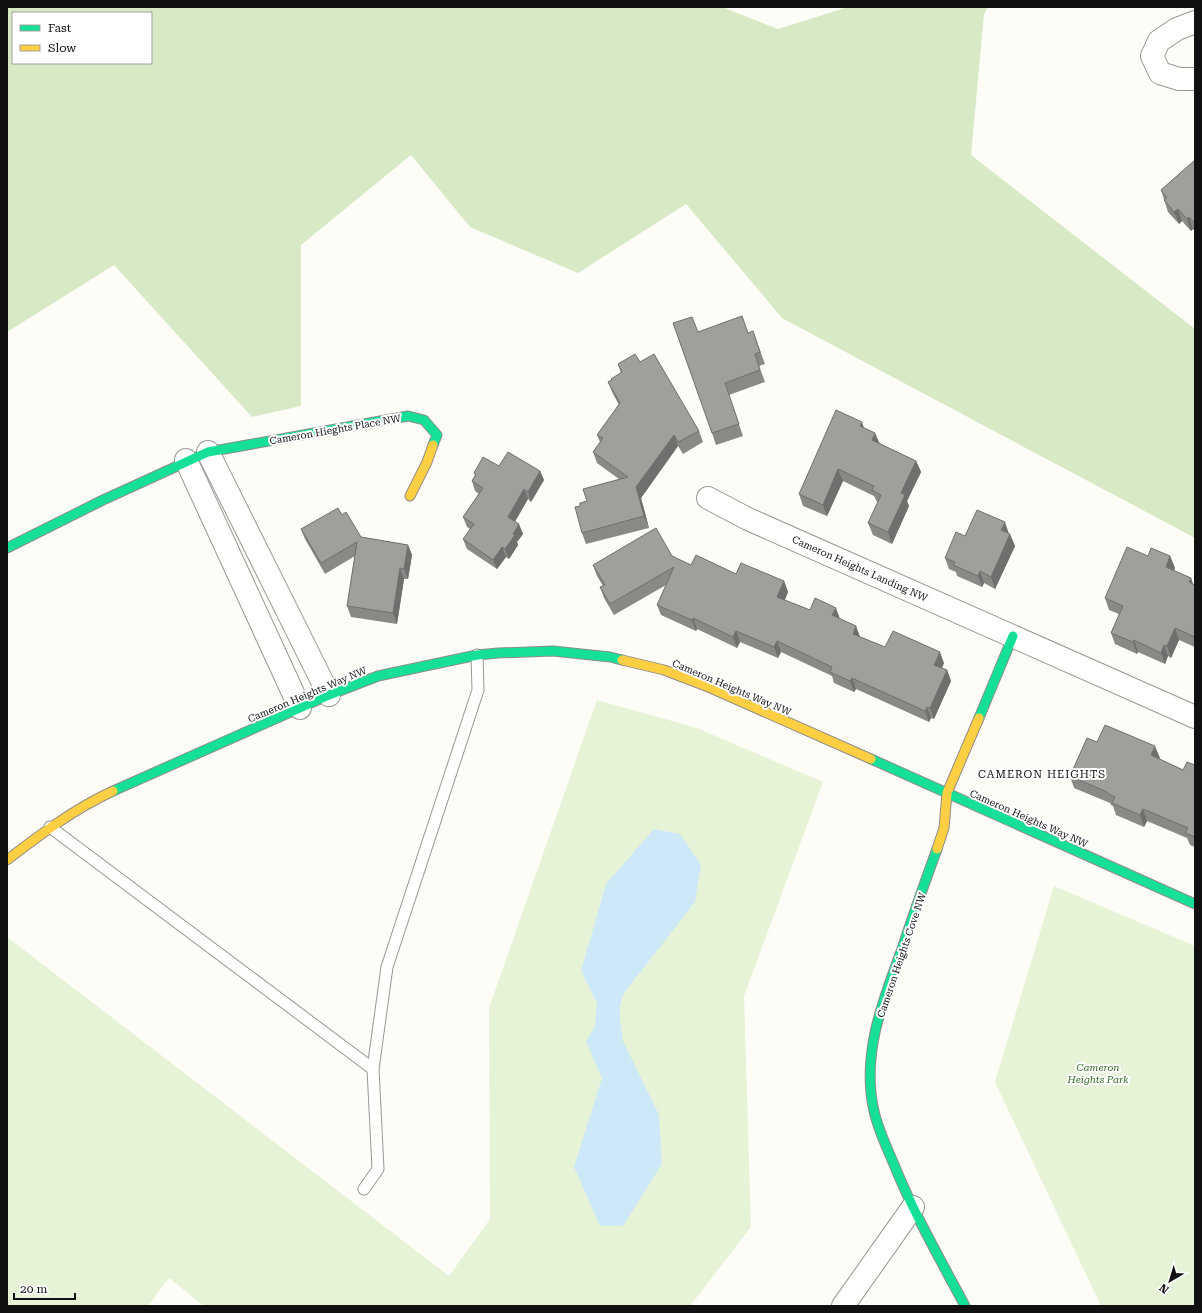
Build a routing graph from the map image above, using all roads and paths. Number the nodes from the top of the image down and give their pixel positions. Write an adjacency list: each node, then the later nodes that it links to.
1 (1195, 22): 2 (street)
2 (1195, 79)
3 (208, 452): 4 (street, Cameron Hieghts Place NW); 5 (street, Cameron Hieghts Place NW); 10 (street)
4 (186, 460): 7 (street, Cameron Hieghts Place NW); 11 (street)
5 (410, 496)
6 (708, 498): 8 (street, Cameron Heights Landing NW)
7 (7, 548)
8 (1013, 636): 12 (street, Cameron Heights Landing NW); 13 (street)
9 (477, 655): 10 (street, Cameron Heights Way NW); 13 (street, Cameron Heights Way NW); 17 (lane)
10 (329, 695): 11 (street, Cameron Heights Way NW)
11 (300, 708): 14 (street, Cameron Heights Way NW)
12 (1195, 717)
13 (947, 793): 16 (street, Cameron Heights Way NW); 19 (street, Cameron Heights Cove NW)
14 (50, 827): 15 (street, Cameron Heights Way NW); 17 (lane)
15 (7, 860)
16 (1195, 904)
17 (373, 1069): 18 (lane)
18 (364, 1189)
19 (913, 1207): 20 (street); 21 (street, Cameron Heights Cove NW)
20 (843, 1306)
21 (965, 1306)

